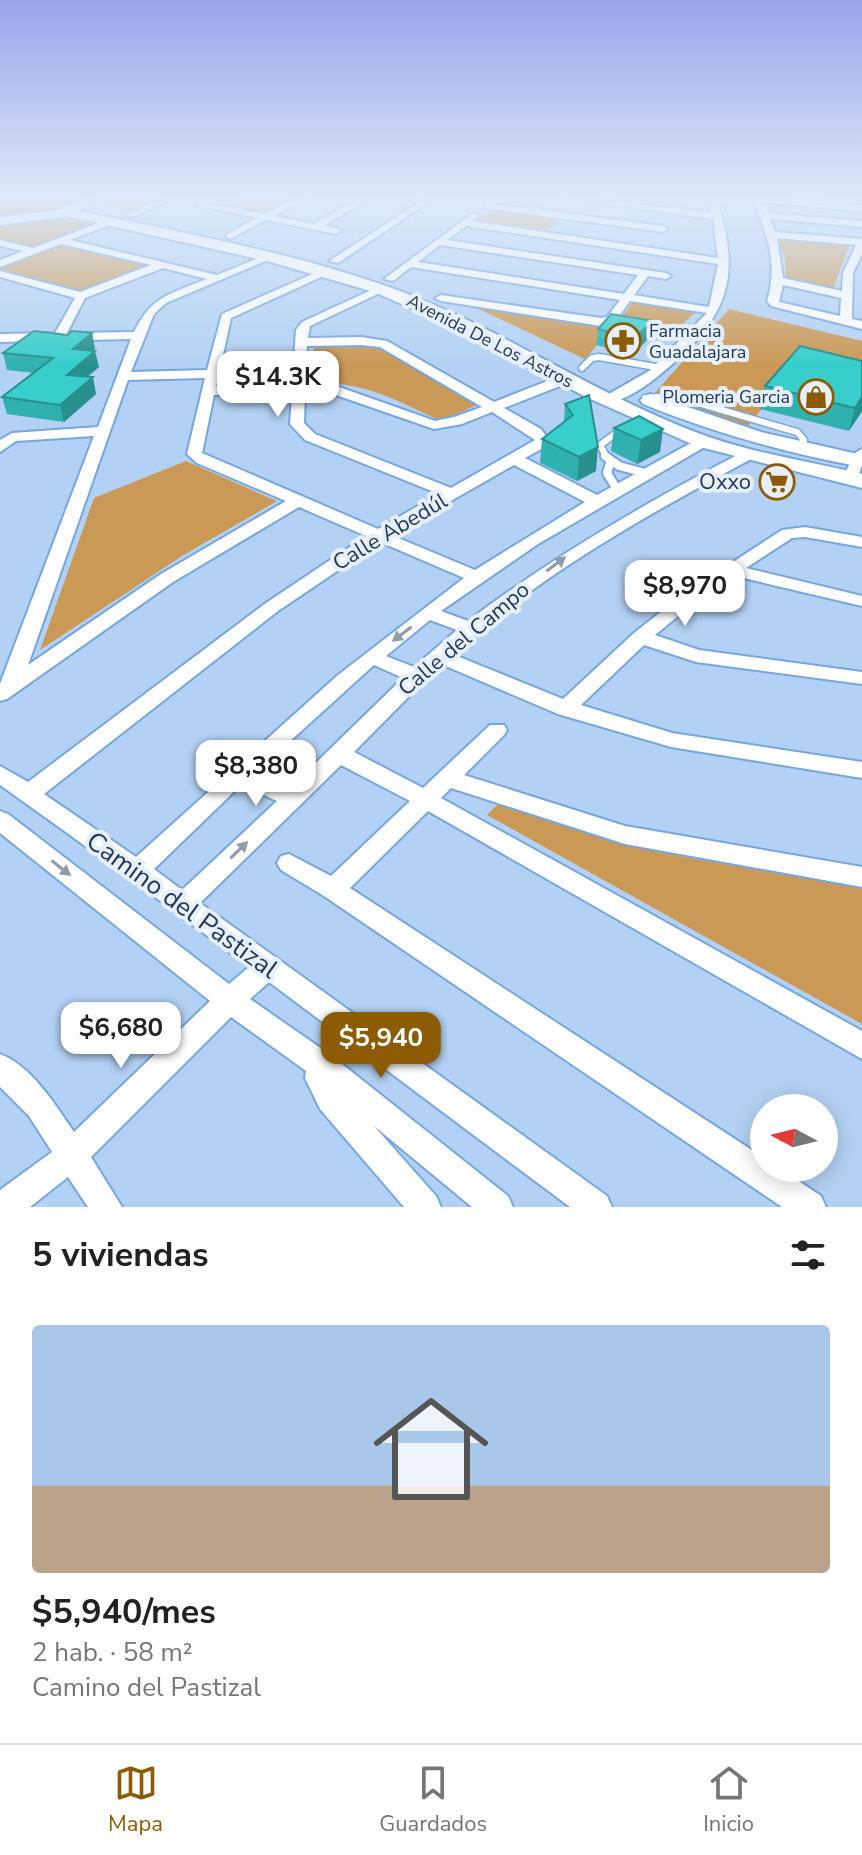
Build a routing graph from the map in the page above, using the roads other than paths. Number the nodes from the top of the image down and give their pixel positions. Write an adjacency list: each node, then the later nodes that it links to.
1 (31, 252): 14 (street)
2 (108, 252): 16 (street)
3 (249, 252): 11 (main road, Avenida De Los Astros)
4 (281, 252): 12 (main road, Avenida De Los Astros)
5 (350, 252): 17 (street)
6 (426, 252): 15 (street)
7 (508, 252): 19 (street)
8 (667, 252): 13 (street)
9 (723, 252): 13 (street)
10 (778, 252): 24 (street)
11 (270, 257): 12 (main road, Avenida De Los Astros); 23 (street)
12 (302, 259): 17 (main road, Avenida De Los Astros)
13 (724, 262): 30 (street)
14 (0, 264)
15 (411, 264): 25 (street); 29 (street)
16 (162, 265): 23 (street); 27 (street)
17 (330, 266): 25 (main road, Avenida De Los Astros); 39 (street)
18 (853, 268): 21 (street); 26 (street)
19 (645, 273): 22 (street); 29 (street)
20 (0, 274): 27 (street)
21 (862, 275)
22 (666, 276)
23 (218, 278): 33 (street)
24 (780, 281): 26 (street); 31 (street)
25 (385, 284): 28 (main road, Avenida De Los Astros); 36 (street); 41 (main road, Avenida De Los Astros)
26 (844, 295): 31 (street)
27 (81, 296): 34 (street)
28 (441, 298): 29 (street); 37 (main road, Avenida De Los Astros)
29 (629, 298): 30 (street)
30 (714, 311): 38 (street)
31 (846, 322): 32 (street)
32 (862, 325)
33 (138, 335): 34 (street); 40 (street)
34 (59, 337): 35 (street)
35 (0, 338)
36 (301, 342): 42 (street); 46 (street, Calle Abedúl)
37 (582, 368): 38 (lane); 44 (main road, Avenida De Los Astros)
38 (661, 368): 44 (street)
39 (214, 374): 40 (street); 43 (street)
40 (123, 376): 48 (street)
41 (565, 379): 45 (main road, Avenida De Los Astros); 46 (street)
42 (298, 389): 43 (street); 46 (street); 57 (street)
43 (209, 391): 58 (street)
44 (637, 395): 45 (street); 49 (main road, Avenida De Los Astros)
45 (607, 399): 50 (main road, Avenida De Los Astros)
46 (492, 407): 52 (street, Calle Abedúl)
47 (626, 427): 53 (lane)
48 (103, 431): 51 (street); 72 (street)
49 (757, 438): 50 (main road, Avenida De Los Astros); 54 (main road, Avenida De Los Astros); 54 (main road, Avenida De Los Astros); 66 (street, Calle del Campo, one-way to 49)
50 (703, 442): 55 (street, Calle del Campo)
51 (0, 448)
52 (517, 460): 57 (street, Calle Abedúl); 59 (street)
53 (610, 463): 55 (lane); 56 (lane)
54 (859, 467)
55 (649, 474): 56 (street, Calle del Campo)
56 (618, 491): 59 (street, Calle del Campo)
57 (452, 494): 60 (street, Calle Abedúl)
58 (299, 500): 60 (street); 72 (street)
59 (598, 502): 63 (street, Calle del Campo)
60 (379, 535): 63 (street); 80 (street, Calle Abedúl)
61 (862, 542): 62 (street)
62 (731, 570): 64 (street); 67 (street)
63 (476, 577): 65 (street, Calle del Campo)
64 (862, 601)
65 (429, 613): 66 (street); 69 (street, Calle del Campo, one-way to 69)
66 (470, 629): 68 (street, Calle del Campo)
67 (641, 637): 71 (street); 73 (street)
68 (439, 656): 70 (street, Calle del Campo); 73 (street)
69 (372, 657): 70 (street); 78 (street, Calle del Campo)
70 (415, 675): 75 (street, Calle del Campo)
71 (862, 678)
72 (6, 690)
73 (565, 709): 76 (street)
74 (497, 730): 79 (street)
75 (339, 754): 81 (street, Calle del Campo); 82 (street)
76 (862, 770)
77 (0, 774): 80 (street, Camino del Pastizal)
78 (239, 775): 81 (street); 85 (street, Calle del Campo)
79 (449, 779): 82 (street); 86 (street)
80 (27, 795): 85 (street, Camino del Pastizal)
81 (293, 799): 88 (street, Calle del Campo, one-way to 81)
82 (425, 799): 87 (street); 91 (street)
83 (0, 820): 90 (street, Camino del Pastizal, one-way to 90)
84 (289, 863): 87 (street)
85 (137, 870): 88 (street, Camino del Pastizal)
86 (862, 877)
87 (333, 889): 100 (street)
88 (183, 904): 89 (street, Camino del Pastizal)
89 (267, 968): 90 (street); 99 (street, Camino del Pastizal)
90 (229, 1000): 92 (street, Camino del Pastizal); 94 (street)
91 (862, 1046)
92 (322, 1066): 97 (street); 98 (street, Camino del Pastizal)
93 (0, 1067): 94 (street)
94 (72, 1155): 95 (street); 96 (street)
95 (4, 1207)
96 (106, 1207)
97 (425, 1207)
98 (497, 1207)
99 (596, 1207)
100 (810, 1207)

